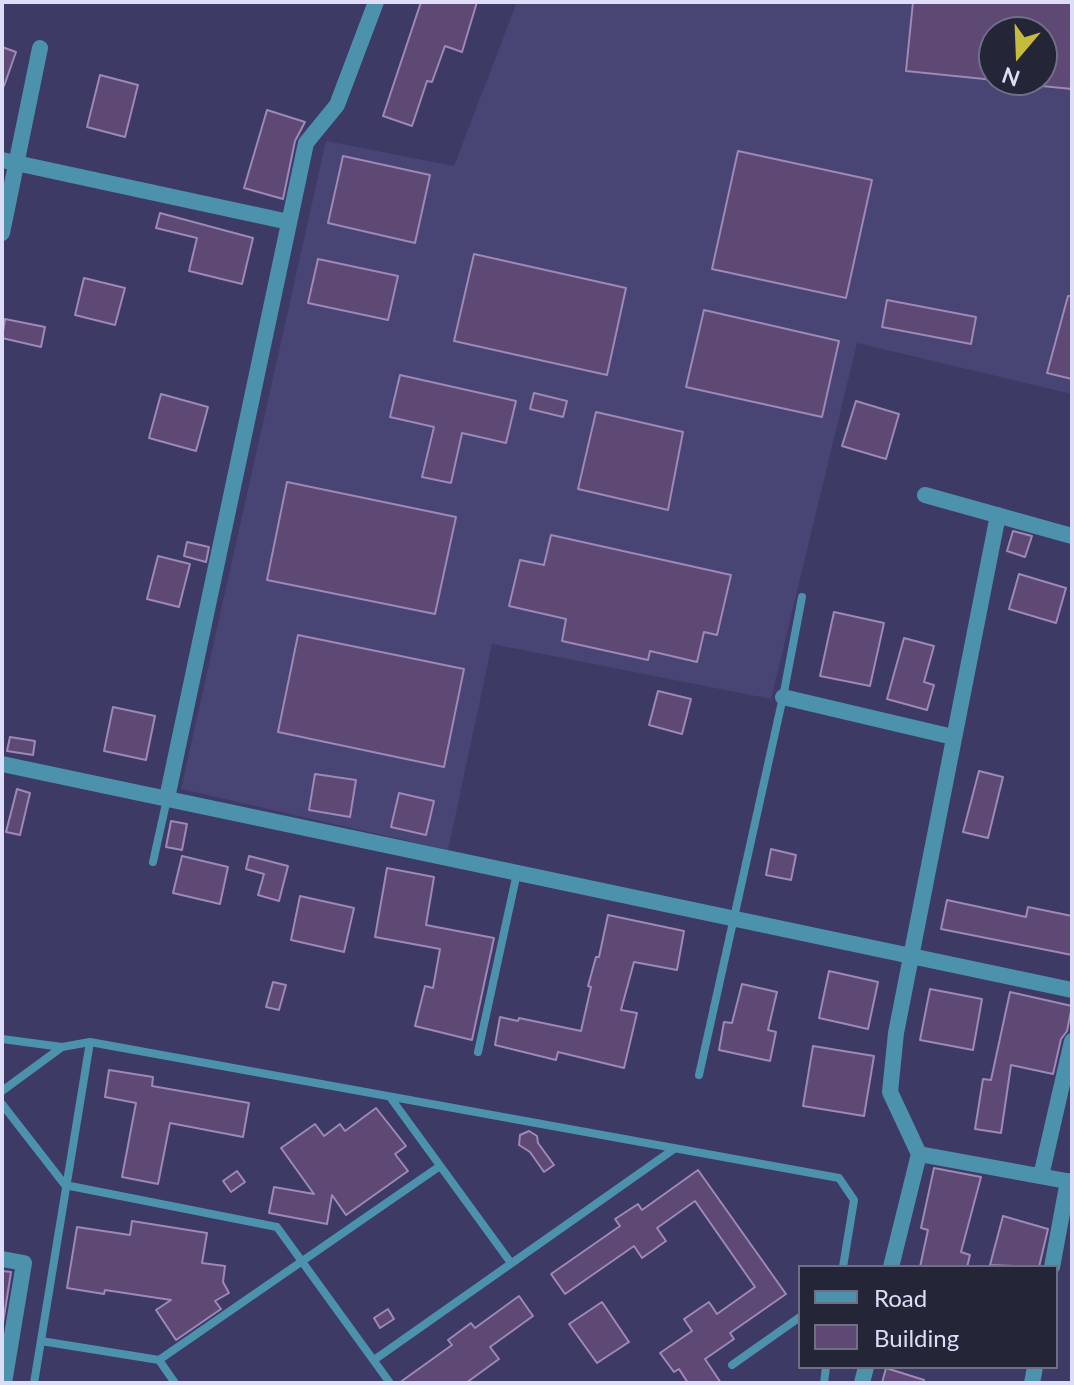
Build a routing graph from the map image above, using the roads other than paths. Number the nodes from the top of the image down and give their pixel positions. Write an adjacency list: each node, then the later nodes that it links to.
1 (376, 2): 4 (street)
2 (40, 48): 3 (street)
3 (9, 162): 4 (street); 5 (street)
4 (289, 222): 13 (street)
5 (2, 233)
6 (925, 495): 7 (street)
7 (998, 515): 8 (street); 11 (street)
8 (1072, 536)
9 (802, 597): 10 (lane)
10 (783, 697): 11 (street); 16 (lane)
11 (953, 737): 17 (street)
12 (2, 764): 13 (street)
13 (167, 798): 14 (lane); 15 (street)
14 (153, 862)
15 (517, 872): 16 (street); 23 (lane)
16 (733, 918): 17 (street); 24 (lane)
17 (911, 956): 18 (street); 29 (street)
18 (1072, 990)
19 (2, 1039): 22 (lane)
20 (1072, 1041): 31 (street)
21 (90, 1042): 22 (lane); 26 (lane); 33 (lane)
22 (62, 1047): 25 (lane)
23 (478, 1052)
24 (699, 1075)
25 (2, 1091)
26 (390, 1097): 28 (lane); 30 (lane)
27 (2, 1104): 33 (lane)
28 (674, 1149): 36 (lane); 37 (lane)
29 (919, 1154): 31 (street); 38 (street)
30 (440, 1166): 35 (lane); 36 (lane)
31 (1041, 1176): 32 (street)
32 (1070, 1182): 39 (street)
33 (65, 1185): 35 (lane); 41 (lane)
34 (2, 1259): 45 (street)
35 (302, 1261): 42 (lane); 43 (lane)
36 (511, 1263): 43 (lane)
37 (843, 1265)
38 (891, 1265)
39 (1052, 1265)
40 (798, 1318): 44 (lane)
41 (41, 1341): 42 (lane); 46 (lane)
42 (159, 1360): 47 (lane)
43 (374, 1360): 48 (lane)
44 (732, 1365)
45 (4, 1383)
46 (34, 1383)
47 (175, 1383)
48 (390, 1383)

